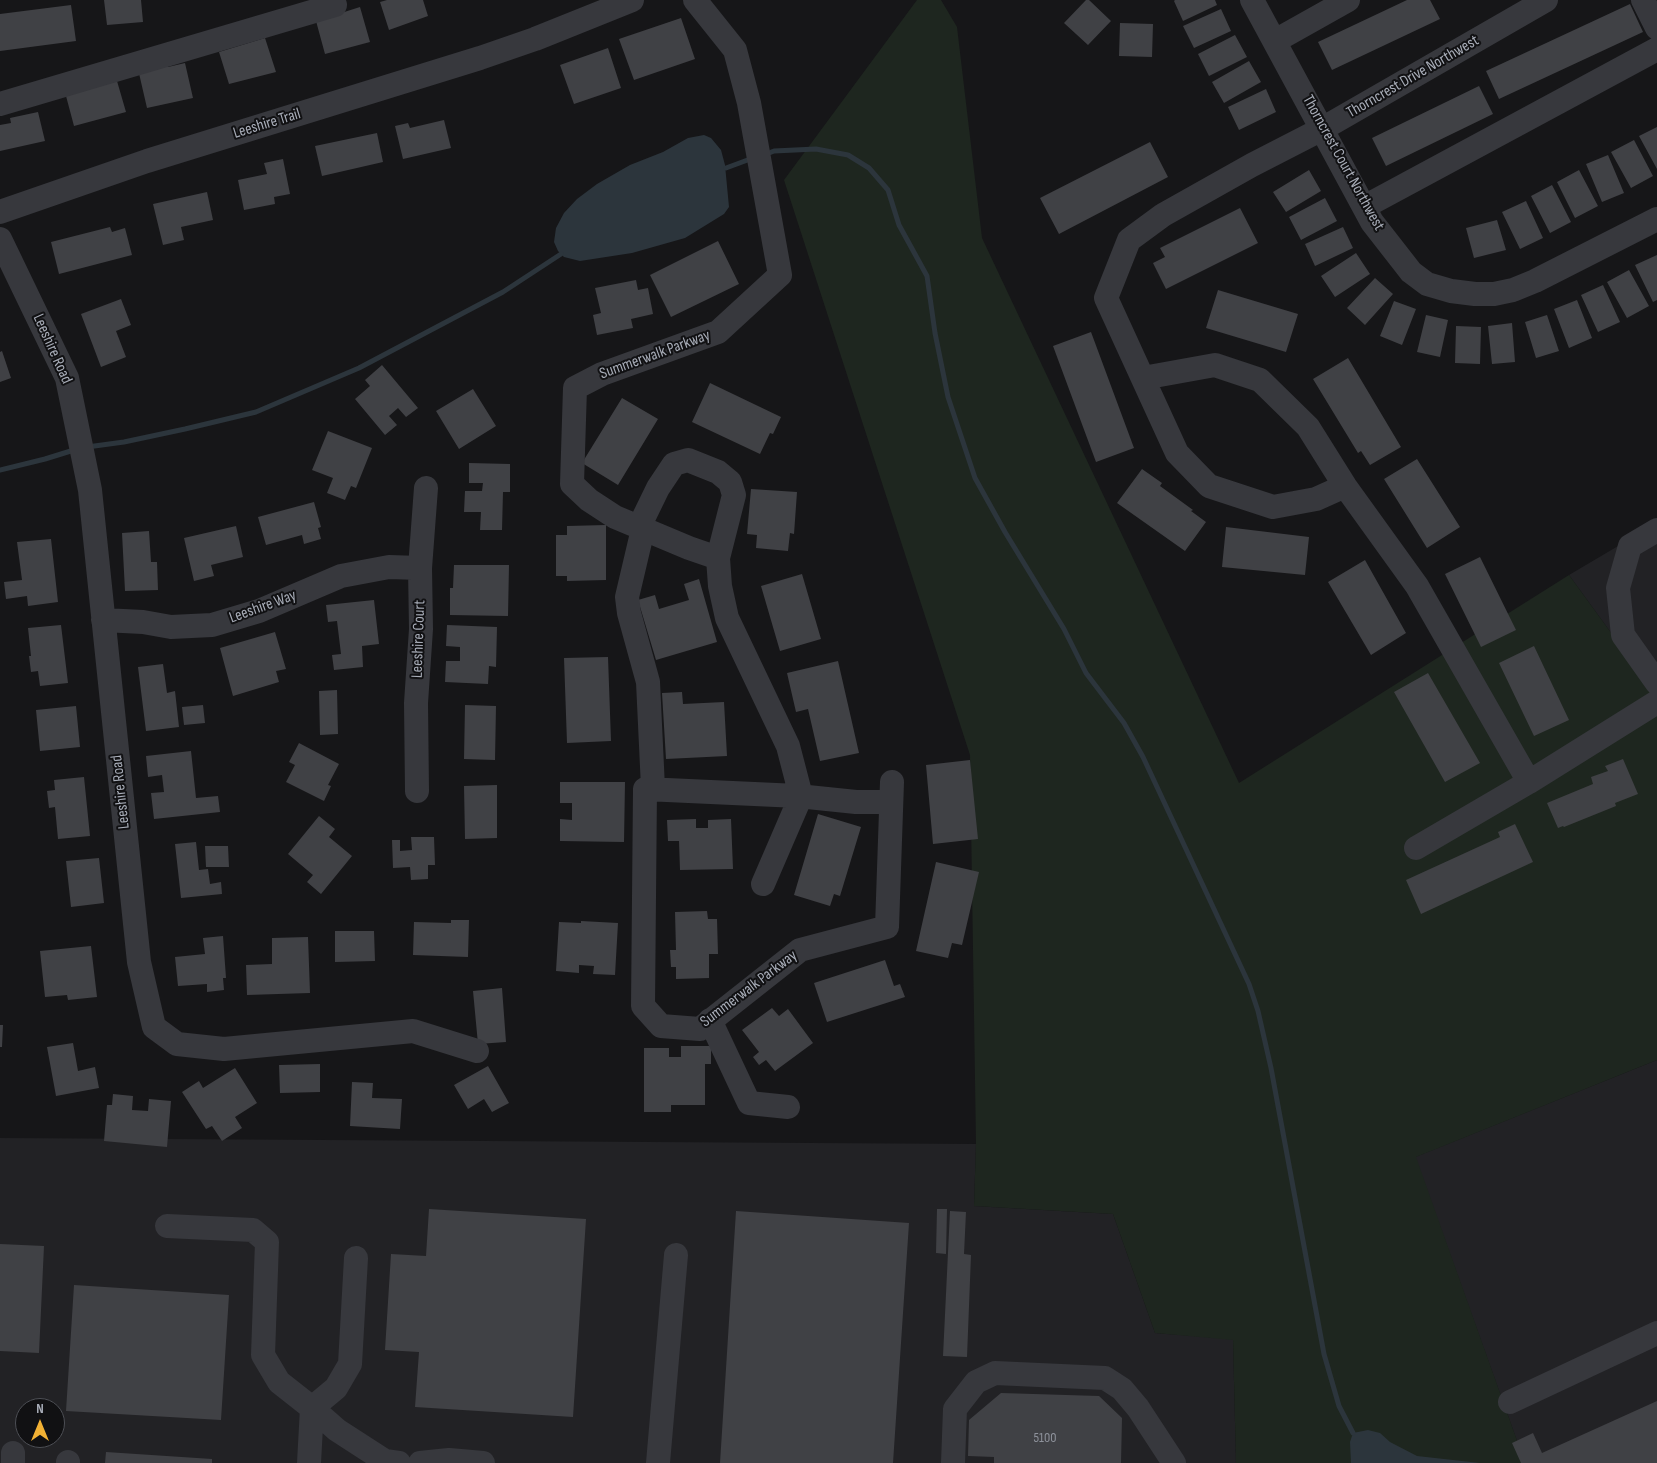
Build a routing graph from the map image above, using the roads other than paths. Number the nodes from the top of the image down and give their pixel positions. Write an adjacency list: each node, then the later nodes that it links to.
1 (632, 0): 14 (street, Leeshire Trail)
2 (695, 0): 20 (street, Summerwalk Parkway)
3 (1252, 0): 9 (street, Thorncrest Court Northwest)
4 (1348, 0): 9 (street)
5 (1546, 0): 12 (street, Thorncrest Drive Northwest)
6 (1643, 0): 8 (street)
7 (335, 5): 11 (street)
8 (1657, 28)
9 (1275, 41): 12 (street, Thorncrest Court Northwest)
10 (1657, 49): 13 (street)
11 (0, 104)
12 (1322, 129): 13 (street, Thorncrest Court Northwest); 17 (street, Thorncrest Drive Northwest)
13 (1364, 207): 15 (street, Thorncrest Court Northwest)
14 (0, 212)
15 (1657, 219)
16 (0, 240): 24 (street, Leeshire Road)
17 (1143, 378): 18 (street); 18 (street, Thorncrest Drive Northwest)
18 (1345, 486): 27 (street)
19 (426, 488): 23 (street, Leeshire Court)
20 (642, 528): 22 (street, Summerwalk Parkway); 22 (street); 28 (street)
21 (1657, 530): 25 (street)
22 (718, 558): 30 (street)
23 (420, 568): 24 (street, Leeshire Way); 29 (street, Leeshire Court)
24 (103, 620): 34 (street, Leeshire Road)
25 (1657, 683)
26 (1657, 702): 27 (street)
27 (1529, 782): 31 (street)
28 (649, 789): 30 (street, Summerwalk Parkway); 33 (street, Summerwalk Parkway)
29 (417, 791)
30 (801, 796): 32 (street); 33 (street, Summerwalk Parkway)
31 (1416, 848)
32 (763, 884)
33 (710, 1020): 35 (street)
34 (477, 1051)
35 (788, 1107)
36 (167, 1226): 41 (street)
37 (676, 1255): 46 (street)
38 (356, 1258): 41 (street)
39 (1657, 1333): 40 (street)
40 (1510, 1402)
41 (312, 1408): 42 (street); 43 (street)
42 (309, 1463)
43 (399, 1463)
44 (420, 1463): 45 (street)
45 (483, 1463)
46 (658, 1463)
47 (953, 1463): 48 (street)
48 (1174, 1463)

